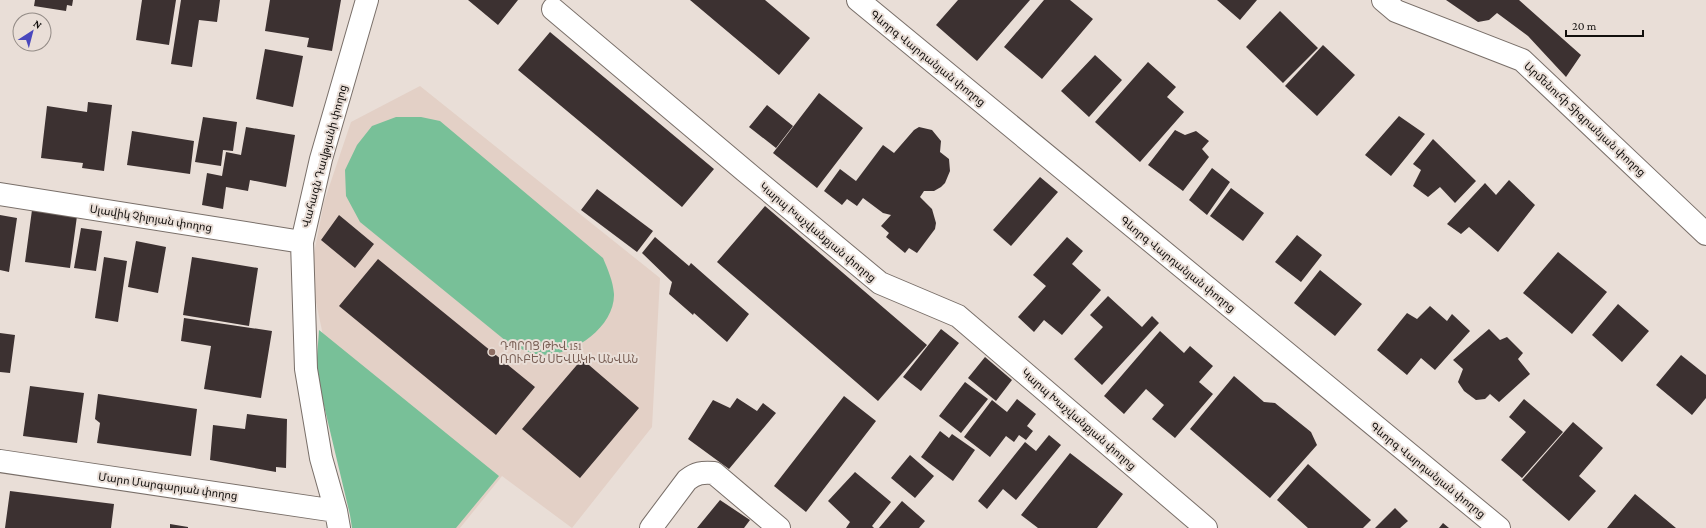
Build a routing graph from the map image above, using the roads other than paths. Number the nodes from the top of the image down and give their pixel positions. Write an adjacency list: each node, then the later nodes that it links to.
1 (367, 0): 7 (street, Վահագն Դավթյանի փողոց)
2 (858, 0): 13 (street, Գևորգ Վարդանյան փողոց)
3 (1383, 0): 6 (street, Արմենուհի Տիգրանյան փողոց)
4 (553, 9): 12 (street, Կարպ Խաչվանքյան փողոց)
5 (0, 194): 7 (street, Սլավիկ Չիլոյան փողոց)
6 (1706, 234)
7 (302, 242): 9 (street, Վահագն Դավթյանի փողոց)
8 (0, 461): 9 (street, Մարո Մարգարյան փողոց)
9 (337, 520)
10 (651, 528): 11 (street)
11 (779, 528)
12 (1206, 528)
13 (1498, 528)

